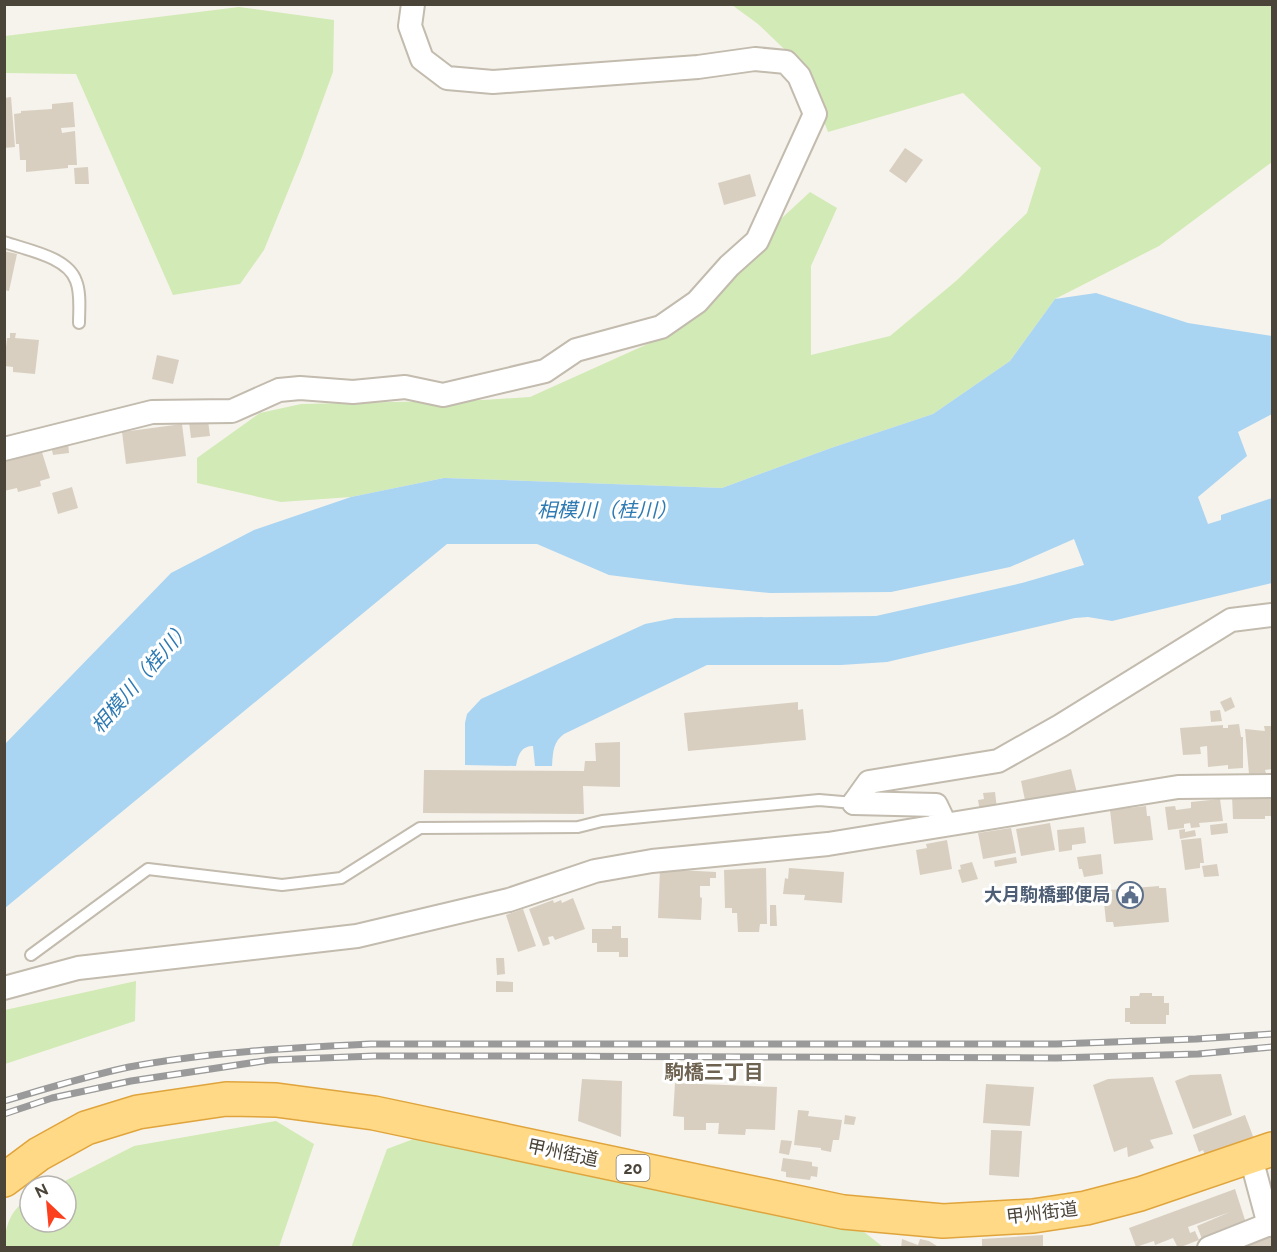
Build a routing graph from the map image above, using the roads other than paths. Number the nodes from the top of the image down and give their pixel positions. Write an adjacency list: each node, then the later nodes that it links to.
1 (412, 4): 4 (street)
2 (4, 242): 3 (lane)
3 (79, 323)
4 (4, 448)
5 (1272, 615): 7 (street)
6 (1272, 786): 8 (street)
7 (854, 804): 8 (street); 9 (lane)
8 (945, 824): 10 (street)
9 (31, 955)
10 (4, 988)
11 (1262, 1154): 12 (highway, 甲州街道 / 20); 13 (street)
12 (4, 1180)
13 (1270, 1224): 14 (street)
14 (1213, 1247)

